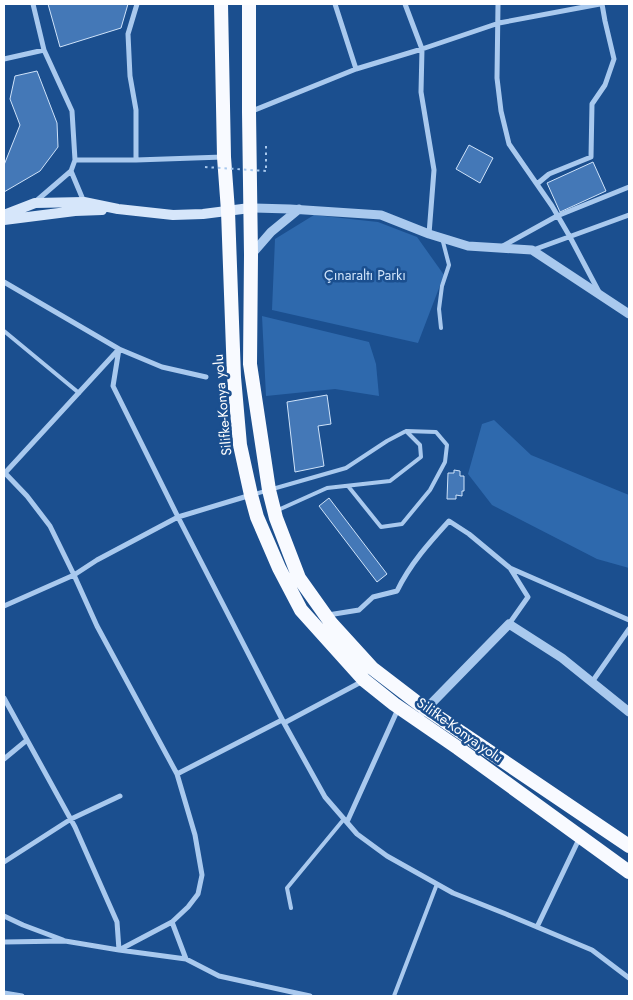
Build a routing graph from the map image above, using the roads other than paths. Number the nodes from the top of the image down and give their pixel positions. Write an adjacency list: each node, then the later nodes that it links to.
1 (33, 4): 11 (street)
2 (137, 4): 17 (street)
3 (221, 4): 15 (highway, Silifke-Konya yolu)
4 (249, 4): 14 (highway, Silifke-Konya yolu)
5 (335, 4): 13 (street)
6 (405, 4): 10 (street)
7 (498, 4): 9 (street)
8 (601, 4): 9 (street); 19 (street)
9 (499, 23): 10 (street); 19 (street)
10 (422, 49): 13 (street); 31 (street)
11 (44, 50): 12 (street); 16 (street)
12 (4, 59)
13 (356, 69): 14 (street)
14 (249, 112): 23 (highway, Silifke-Konya yolu)
15 (224, 157): 17 (street); 26 (highway, Silifke-Konya yolu)
16 (75, 160): 17 (street); 18 (street)
17 (136, 160)
18 (71, 170): 21 (street); 22 (street)
19 (537, 184): 29 (street)
20 (629, 187): 29 (street)
21 (35, 202): 22 (main road); 28 (main road)
22 (84, 202): 24 (main road)
23 (250, 208): 25 (street); 26 (main road); 36 (highway, Silifke-Konya yolu)
24 (118, 209): 26 (main road); 30 (main road)
25 (300, 210): 31 (street); 36 (street)
26 (228, 211): 49 (highway, Silifke-Konya yolu)
27 (629, 215): 32 (street)
28 (4, 216)
29 (557, 216): 32 (street); 34 (street)
30 (4, 220)
31 (429, 234): 33 (street)
32 (570, 237): 35 (street); 38 (street)
33 (442, 238): 34 (street); 40 (lane)
34 (500, 248): 35 (street)
35 (532, 250): 38 (street)
36 (251, 255): 48 (highway, Silifke-Konya yolu)
37 (4, 282): 42 (street)
38 (602, 297): 39 (street)
39 (629, 314)
40 (441, 328)
41 (4, 331): 44 (lane)
42 (119, 349): 43 (street); 44 (street); 52 (street)
43 (206, 376)
44 (79, 393): 46 (street)
45 (406, 431): 47 (lane); 47 (lane); 48 (lane)
46 (4, 473): 54 (street)
47 (348, 486): 50 (lane)
48 (269, 490): 49 (lane); 50 (highway, Silifke-Konya yolu)
49 (251, 495): 51 (highway, Silifke-Konya yolu); 52 (street)
50 (274, 511): 51 (lane); 56 (highway, Silifke-Konya yolu)
51 (257, 517): 60 (highway, Silifke-Konya yolu)
52 (178, 518): 54 (street); 67 (street)
53 (510, 568): 56 (street); 57 (street); 58 (street)
54 (74, 575): 55 (street); 70 (street)
55 (4, 606)
56 (326, 616): 64 (highway, Silifke-Konya yolu)
57 (629, 620)
58 (510, 624): 61 (street); 64 (street)
59 (629, 629): 61 (street)
60 (364, 680): 63 (highway, Silifke-Konya yolu); 67 (street)
61 (592, 682): 65 (street)
62 (4, 698): 68 (street)
63 (399, 707): 66 (highway, Silifke-Konya yolu); 73 (street)
64 (426, 709): 66 (street); 75 (highway, Silifke-Konya yolu)
65 (629, 712)
66 (416, 719): 74 (highway, Silifke-Konya yolu)
67 (283, 721): 70 (street); 73 (street)
68 (27, 740): 69 (street); 72 (street)
69 (4, 759)
70 (177, 774): 81 (street)
71 (120, 796): 72 (street)
72 (71, 820): 76 (street); 85 (street)
73 (346, 820): 78 (street); 79 (lane)
74 (581, 837): 77 (highway, Silifke-Konya yolu); 82 (street)
75 (629, 846)
76 (4, 862)
77 (629, 872)
78 (437, 884): 82 (street); 91 (lane)
79 (290, 908)
80 (4, 916): 83 (street)
81 (172, 922): 85 (street); 86 (street)
82 (537, 927): 87 (street)
83 (65, 941): 84 (street); 85 (street)
84 (4, 942)
85 (119, 950): 86 (street)
86 (186, 959): 90 (street)
87 (629, 978)
88 (4, 993): 89 (street)
89 (22, 996)
90 (310, 996)
91 (394, 996)

